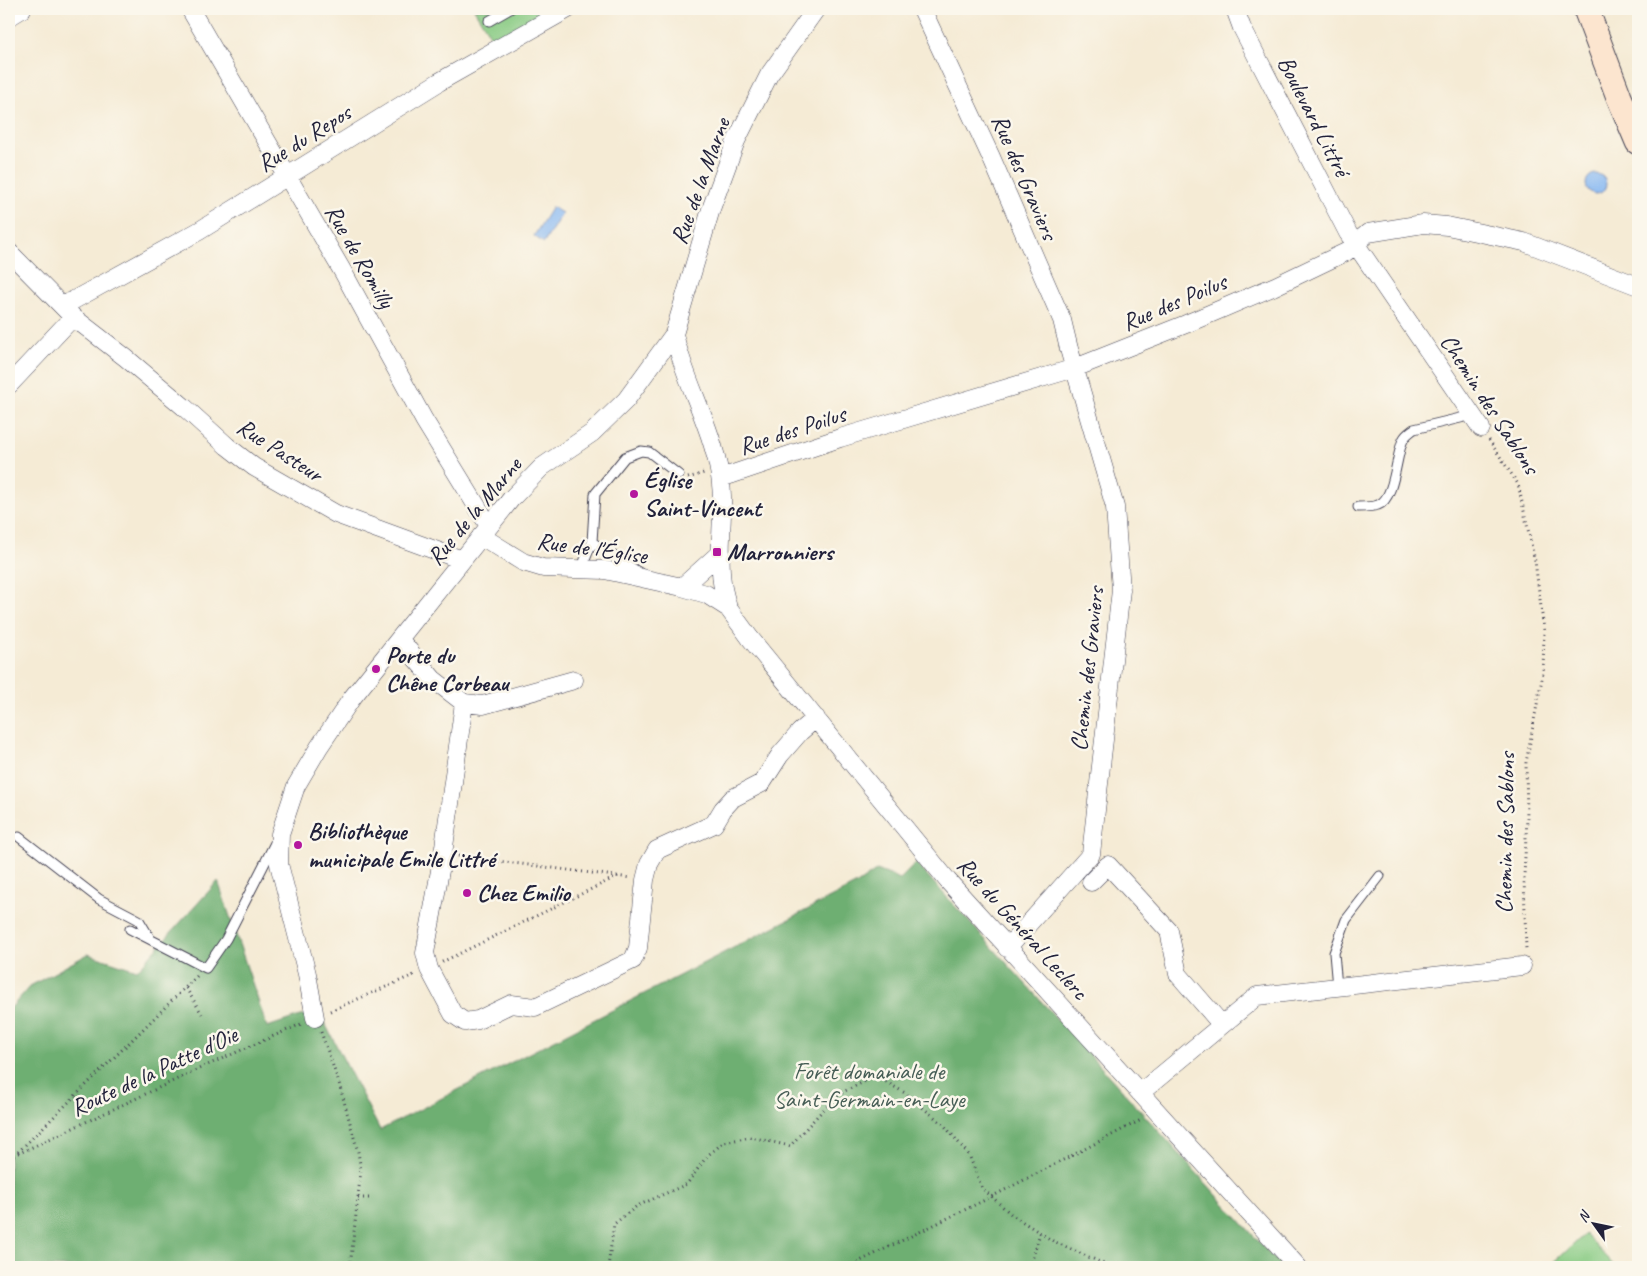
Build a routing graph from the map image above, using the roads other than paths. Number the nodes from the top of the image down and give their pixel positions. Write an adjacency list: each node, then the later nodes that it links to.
1 (22, 9): 9 (street)
2 (190, 9): 12 (street, Rue de Romilly)
3 (510, 9): 10 (lane)
4 (568, 9): 12 (street, Rue du Repos)
5 (816, 9): 17 (street, Rue de la Marne)
6 (922, 9): 18 (street, Rue des Graviers)
7 (1235, 9): 13 (street, Boulevard Littré)
8 (1586, 9): 11 (main road)
9 (9, 17)
10 (489, 21)
11 (1638, 142)
12 (287, 176): 16 (street, Rue du Repos); 24 (street, Rue de Romilly)
13 (1355, 244): 15 (street, Rue des Poilus); 18 (street, Rue des Poilus); 20 (street, Chemin des Sablons)
14 (9, 252): 16 (street, Rue Pasteur)
15 (1638, 286)
16 (68, 311): 19 (street, Rue du Repos); 27 (street, Rue Pasteur)
17 (674, 334): 21 (street); 24 (street, Rue de la Marne)
18 (1075, 368): 21 (street, Rue des Poilus); 42 (street, Chemin des Graviers)
19 (9, 385)
20 (1477, 422): 23 (lane)
21 (720, 473): 26 (street)
22 (679, 475): 25 (lane)
23 (1358, 507)
24 (485, 531): 27 (street, Rue de la Marne); 28 (street, Rue de l'Église)
25 (592, 542): 28 (lane); 29 (lane)
26 (721, 552): 30 (street); 31 (street)
27 (462, 560): 32 (street, Rue de la Marne)
28 (581, 570): 29 (street, Rue de l'Église)
29 (651, 580): 30 (street, Rue de l'Église)
30 (682, 587): 31 (street, Rue de l'Église)
31 (728, 608): 35 (street, Rue du Général Leclerc)
32 (400, 640): 34 (street); 36 (street, Rue de la Marne)
33 (574, 680): 34 (street)
34 (464, 703): 35 (street)
35 (816, 718): 42 (street, Rue du Général Leclerc)
36 (280, 834): 41 (lane); 45 (street, Rue de la Marne)
37 (19, 837): 41 (lane)
38 (1380, 876): 44 (lane)
39 (1091, 882): 46 (street)
40 (130, 929): 41 (lane)
41 (151, 940)
42 (1008, 948): 47 (street, Rue du Général Leclerc)
43 (1522, 966): 44 (street)
44 (1336, 987): 46 (street)
45 (315, 1018)
46 (1222, 1025): 47 (street)
47 (1140, 1093): 48 (street, Rue du Général Leclerc)
48 (1298, 1267)

